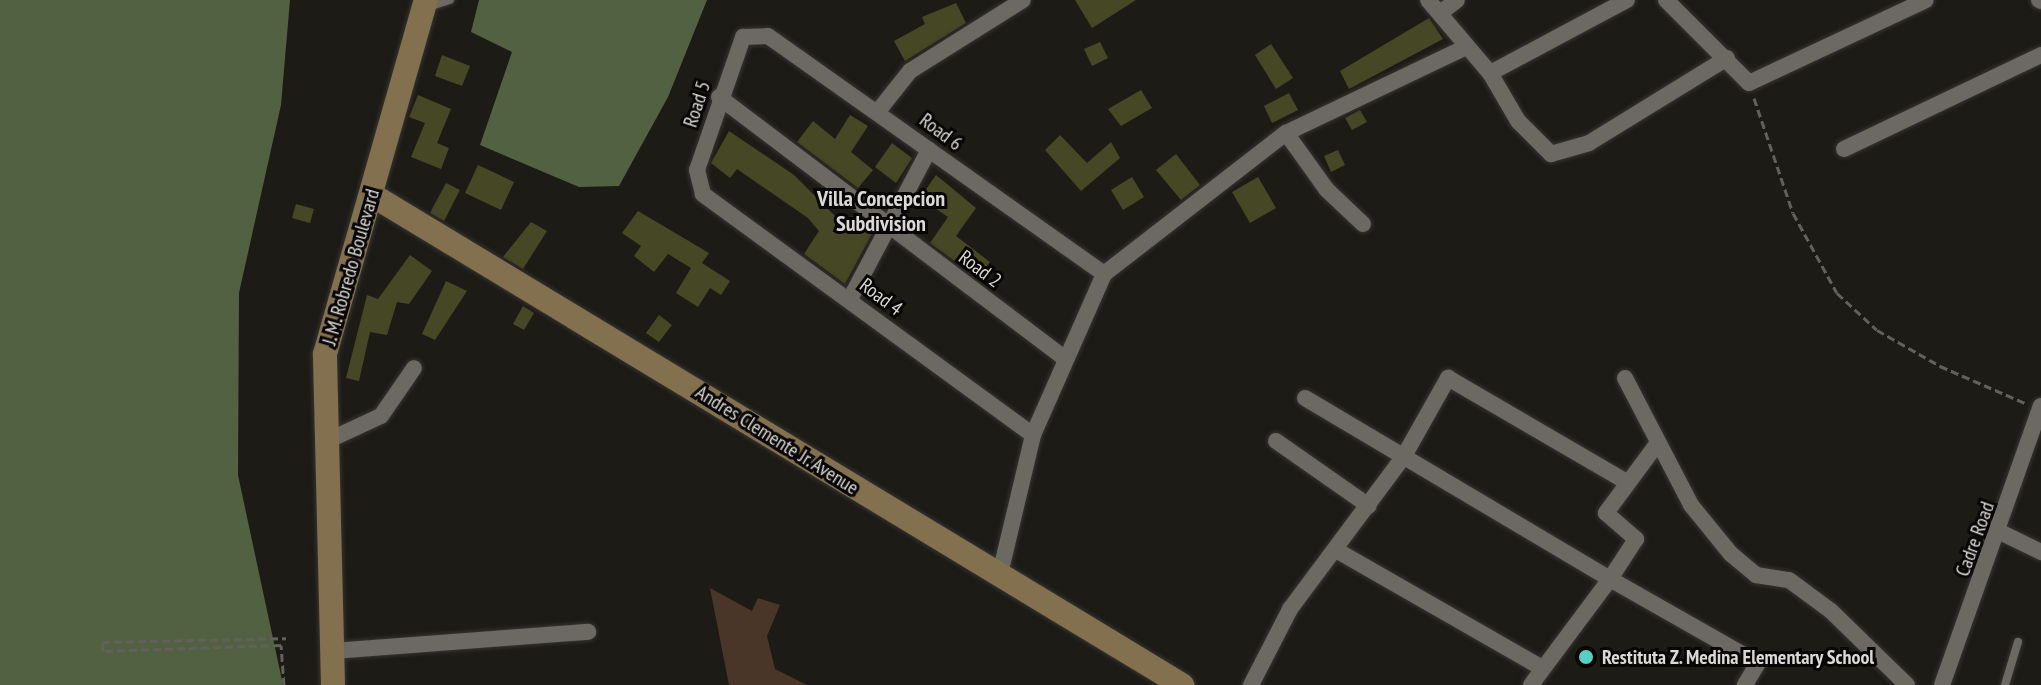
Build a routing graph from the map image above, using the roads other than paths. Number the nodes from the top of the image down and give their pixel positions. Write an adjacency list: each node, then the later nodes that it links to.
1 (450, 0): 8 (lane)
2 (1023, 0): 16 (street)
3 (1428, 0): 9 (street)
4 (1457, 0): 9 (street)
5 (1627, 0): 14 (street)
6 (1666, 0): 13 (street)
7 (1926, 0): 13 (street)
8 (425, 4): 21 (main road, J. M. Robredo Boulevard)
9 (1440, 13): 11 (street)
10 (750, 31): 15 (street, Road 5); 16 (street, Road 6)
11 (1466, 47): 14 (street); 17 (street)
12 (2041, 55): 18 (street)
13 (1727, 58): 14 (street)
14 (1490, 73)
15 (719, 97): 20 (street, Road 5); 23 (street, Road 2)
16 (879, 110): 19 (street, Road 6)
17 (1286, 133): 22 (street); 24 (street)
18 (1844, 149)
19 (929, 150): 23 (street); 24 (street, Road 6)
20 (703, 194): 25 (street, Road 4)
21 (372, 195): 32 (main road, J. M. Robredo Boulevard); 41 (main road, Andres Clemente Jr. Avenue)
22 (1363, 224)
23 (888, 225): 25 (street); 26 (street, Road 2)
24 (1104, 274): 26 (street)
25 (850, 299): 31 (street, Road 4)
26 (1063, 357): 31 (street)
27 (414, 368): 32 (street)
28 (1625, 378): 34 (street)
29 (1305, 398): 35 (street)
30 (2040, 407): 38 (street, Cadre Road)
31 (1033, 435): 41 (street)
32 (329, 440): 45 (main road, J. M. Robredo Boulevard)
33 (1276, 441): 37 (street)
34 (1657, 444): 36 (street); 52 (street)
35 (1404, 456): 36 (street); 37 (street); 42 (street)
36 (1627, 482): 42 (street)
37 (1369, 506): 39 (street)
38 (2000, 532): 40 (street); 53 (street, Cadre Road)
39 (1336, 550): 46 (street); 49 (street)
40 (2041, 552)
41 (999, 578): 48 (main road, Andres Clemente Jr. Avenue)
42 (1610, 579): 46 (street); 51 (street)
43 (588, 632): 45 (street)
44 (2018, 642): 54 (lane)
45 (333, 651): 47 (main road, J. M. Robredo Boulevard)
46 (1542, 668): 50 (street)
47 (333, 685)
48 (1182, 685)
49 (1251, 685)
50 (1531, 685)
51 (1745, 685)
52 (1907, 685)
53 (1942, 685)
54 (2005, 685)

